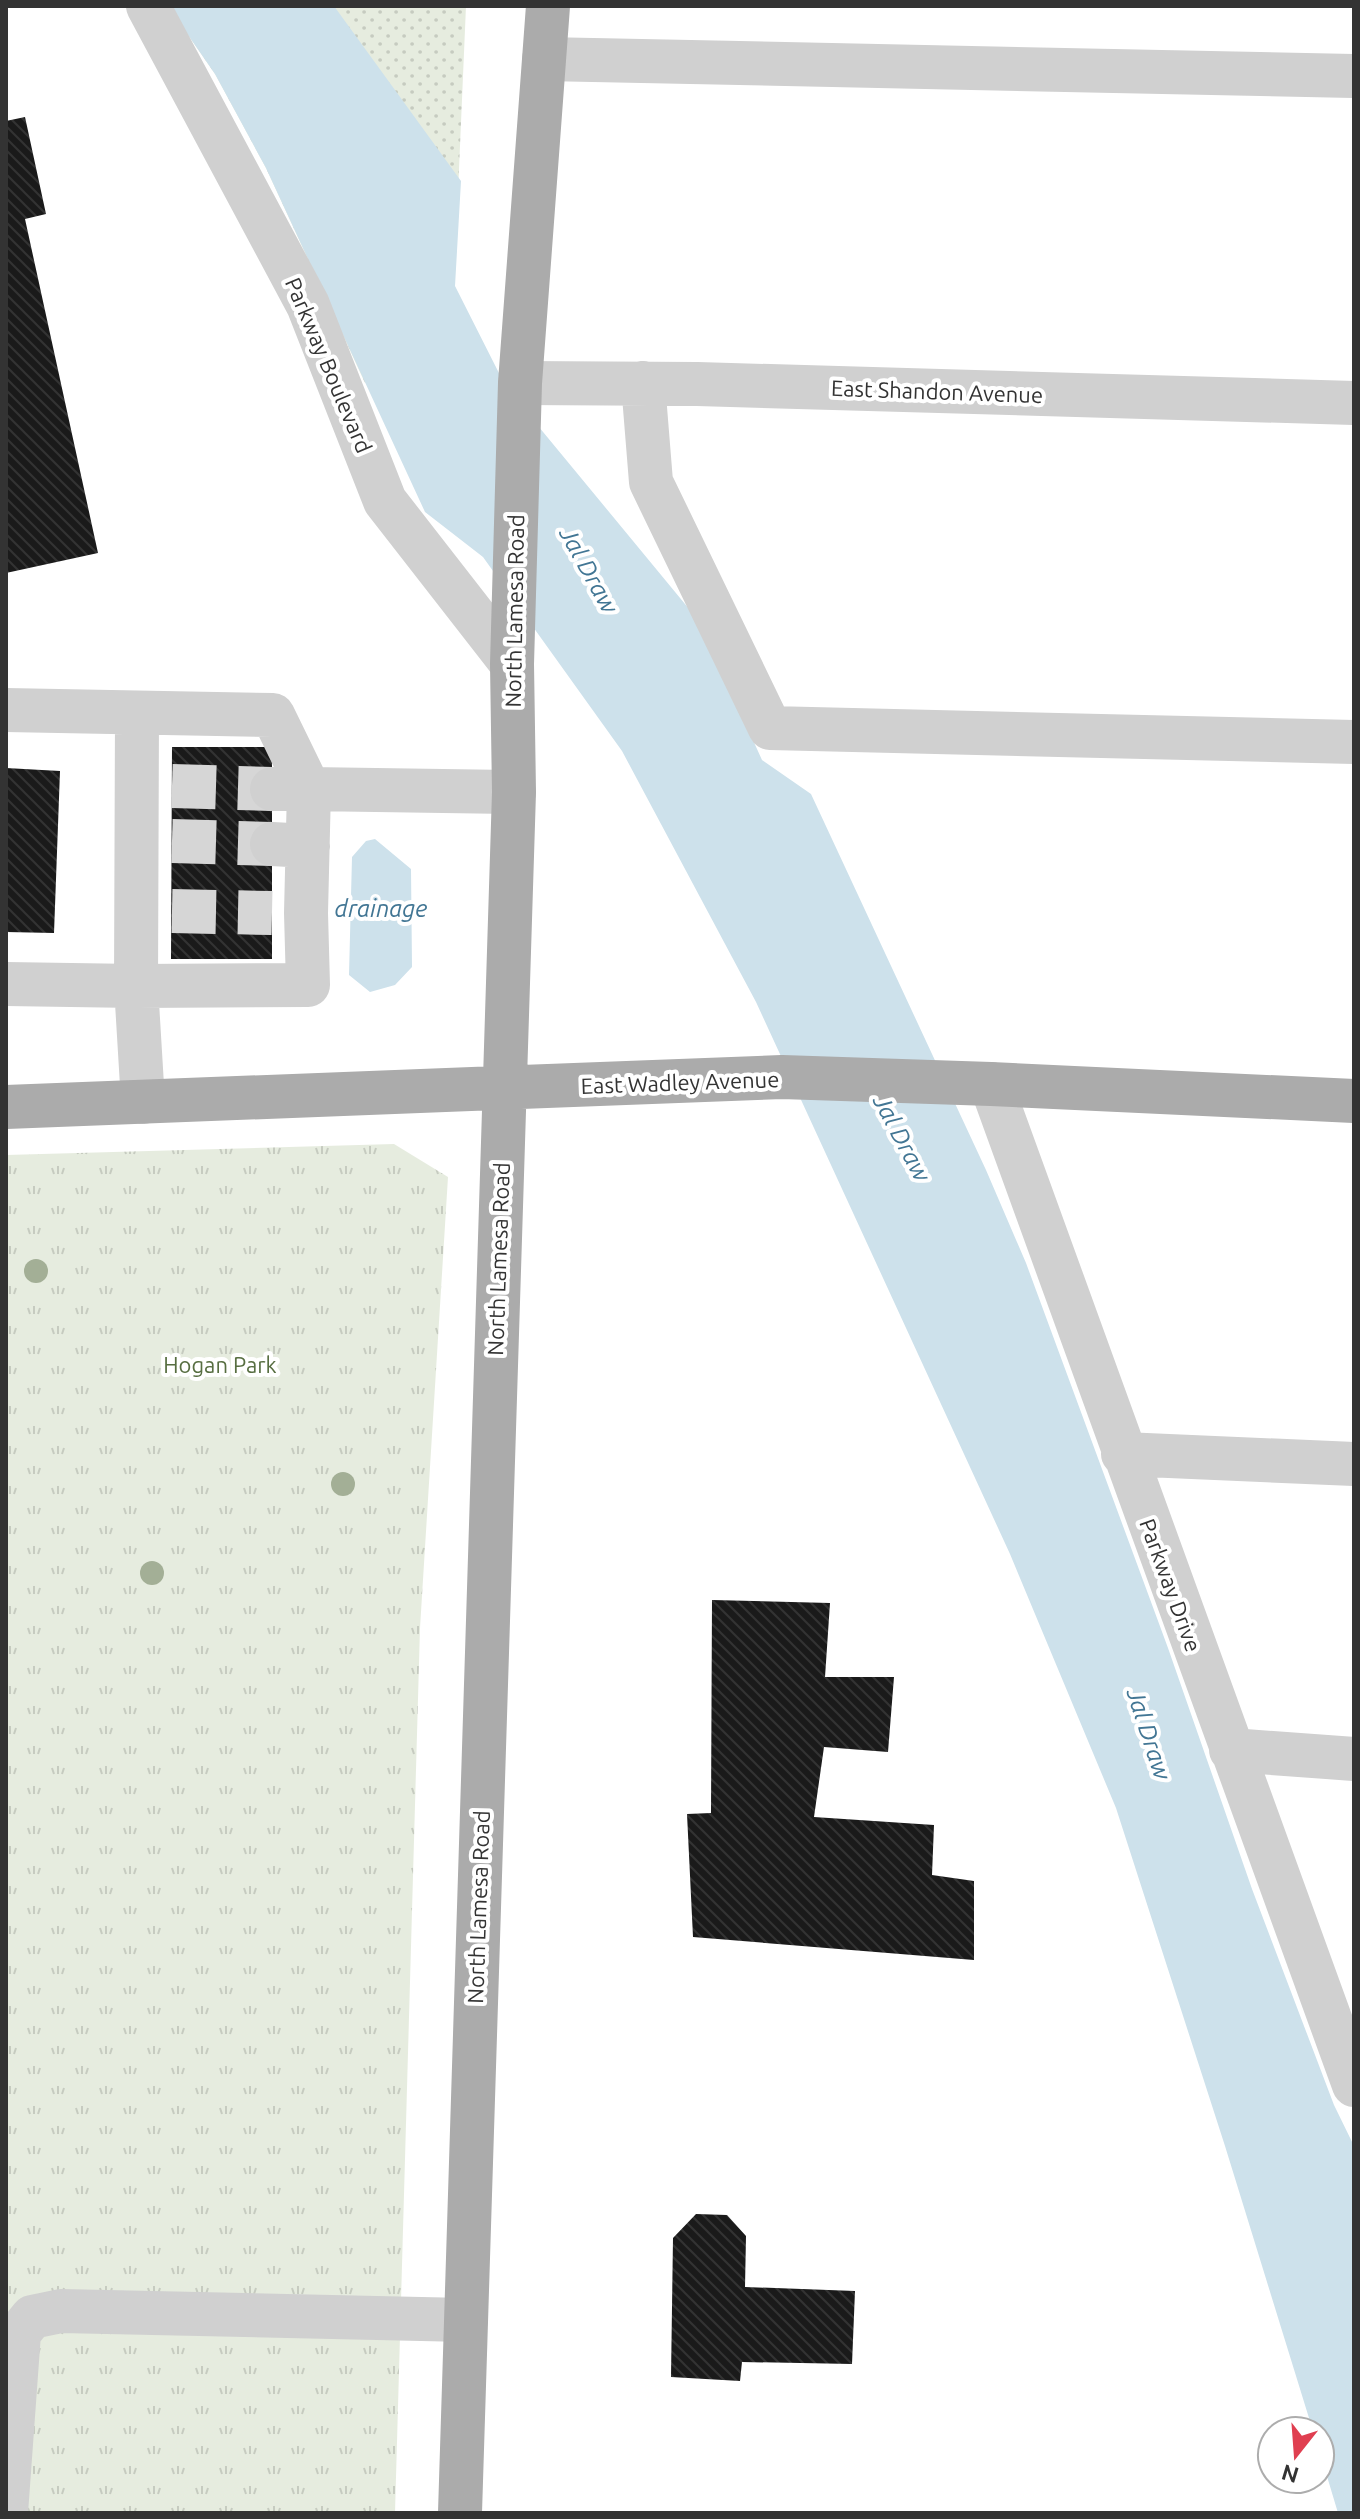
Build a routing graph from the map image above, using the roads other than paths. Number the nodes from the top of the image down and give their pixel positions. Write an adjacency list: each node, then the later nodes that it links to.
1 (148, 6): 8 (street, Parkway Boulevard)
2 (548, 6): 3 (main road, North Lamesa Road)
3 (544, 59): 4 (street); 5 (main road, North Lamesa Road)
4 (1354, 76)
5 (520, 383): 6 (street, East Shandon Avenue); 8 (main road, North Lamesa Road)
6 (643, 383): 7 (street, East Shandon Avenue); 11 (street)
7 (1354, 403)
8 (512, 664): 13 (main road, North Lamesa Road)
9 (6, 710): 10 (street)
10 (137, 714): 12 (street); 15 (street)
11 (1354, 742)
12 (290, 789): 13 (street); 15 (street)
13 (514, 792): 17 (main road, North Lamesa Road)
14 (6, 984): 15 (street)
15 (136, 986): 19 (street)
16 (991, 1084): 17 (main road, East Wadley Avenue); 18 (main road, East Wadley Avenue); 21 (street, Parkway Drive)
17 (504, 1089): 19 (main road, East Wadley Avenue); 27 (main road, North Lamesa Road)
18 (1354, 1101)
19 (143, 1102): 20 (main road, East Wadley Avenue)
20 (6, 1107)
21 (1123, 1454): 22 (street); 23 (street, Parkway Drive)
22 (1354, 1464)
23 (1231, 1750): 24 (street); 25 (street, Parkway Drive)
24 (1354, 1759)
25 (1345, 2036): 26 (street, Parkway Drive)
26 (1354, 2085)
27 (466, 2320): 28 (street); 29 (main road, North Lamesa Road)
28 (6, 2513)
29 (460, 2513)

